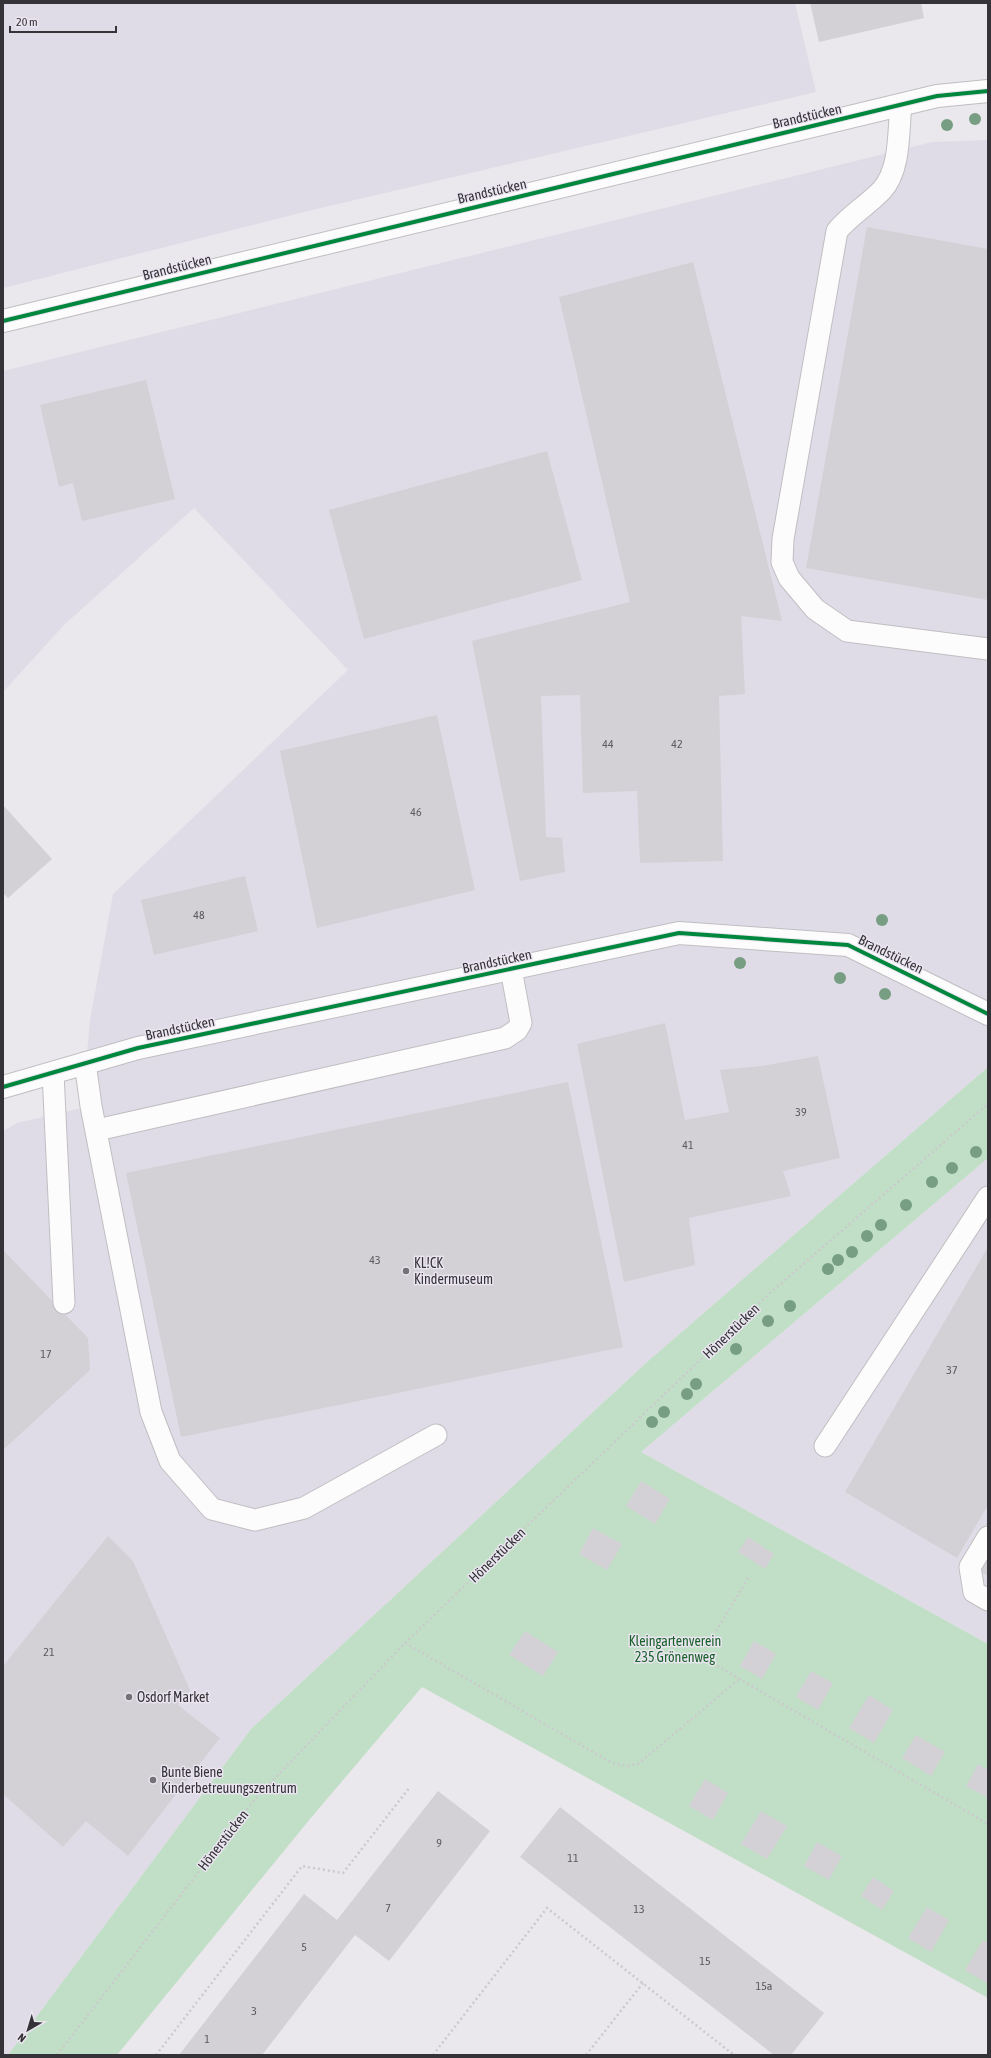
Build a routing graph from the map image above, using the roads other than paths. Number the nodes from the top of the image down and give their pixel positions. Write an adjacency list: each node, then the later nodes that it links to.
1 (988, 91): 2 (street, Brandstücken)
2 (901, 104): 3 (street, Brandstücken); 4 (lane)
3 (3, 321)
4 (988, 649)
5 (511, 969): 6 (street, Brandstücken); 7 (street, Brandstücken); 10 (lane)
6 (988, 1014)
7 (85, 1063): 8 (street, Brandstücken); 10 (lane)
8 (52, 1073): 9 (street, Brandstücken); 12 (lane)
9 (3, 1087)
10 (97, 1130): 13 (lane)
11 (988, 1197): 14 (lane)
12 (64, 1303)
13 (436, 1435)
14 (825, 1446)
15 (988, 1537): 16 (lane)
16 (988, 1600)

